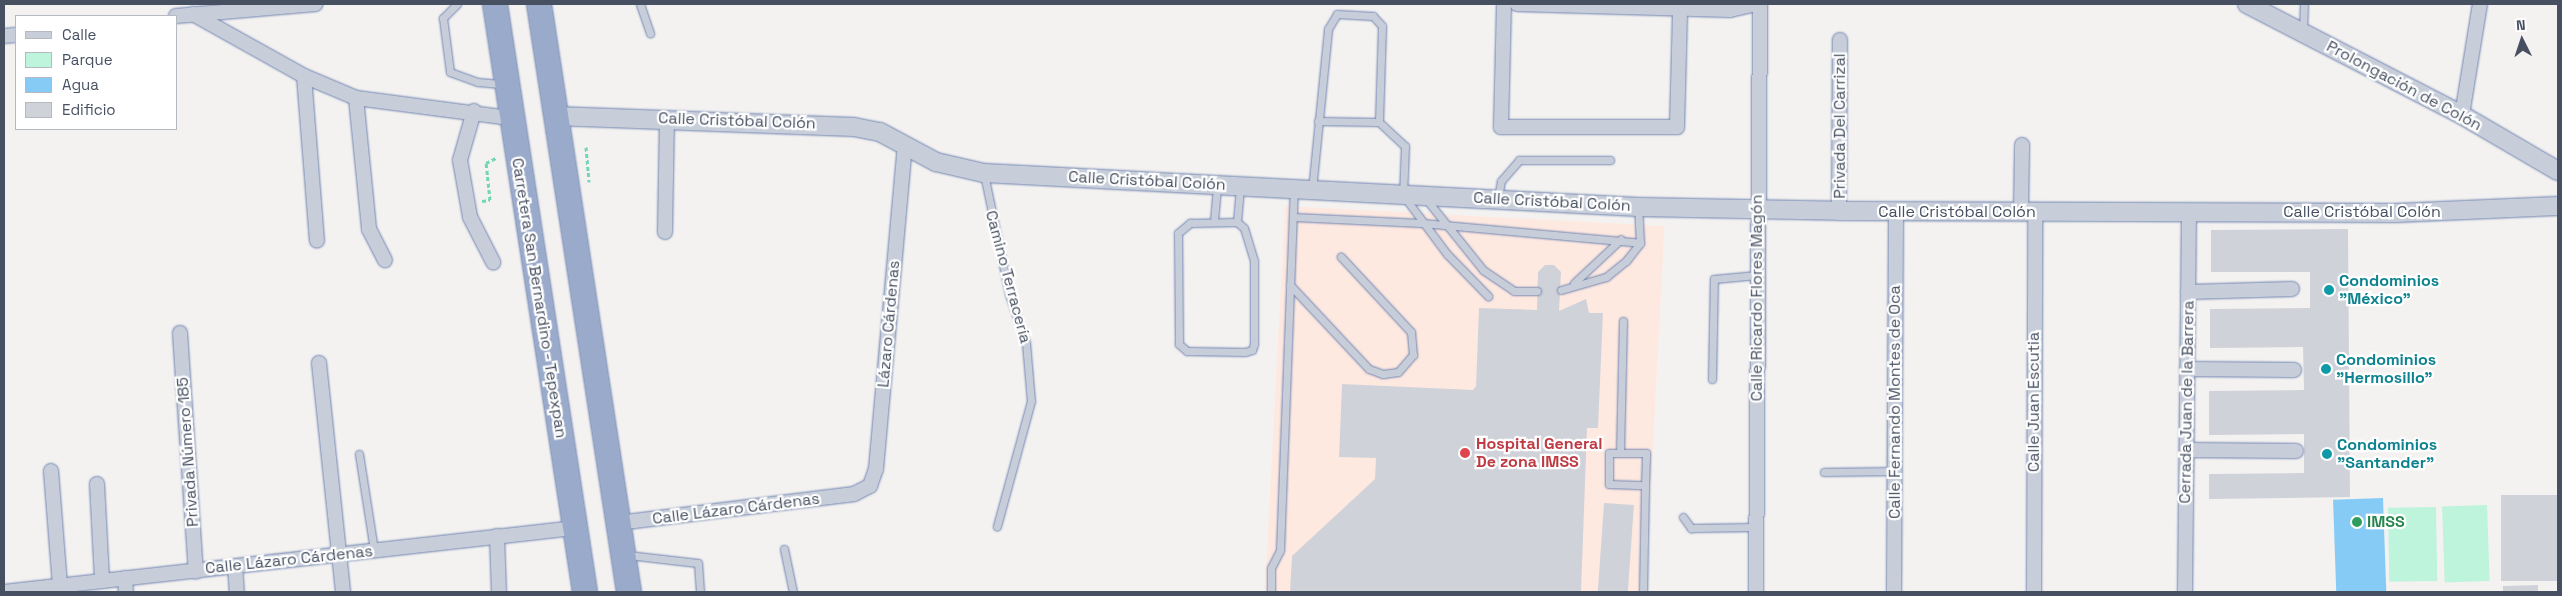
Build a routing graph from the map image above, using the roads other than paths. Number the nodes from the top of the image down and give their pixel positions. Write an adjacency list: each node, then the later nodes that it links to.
1 (315, 4): 12 (street)
2 (457, 4): 20 (lane)
3 (494, 4): 20 (highway, Carretera San Bernardino - Tepexpan)
4 (539, 4): 24 (highway)
5 (640, 4): 16 (lane)
6 (1504, 4): 13 (street)
7 (1517, 4): 13 (street)
8 (1758, 4): 13 (street); 43 (street, Calle Ricardo Flores Magón)
9 (2247, 4): 17 (street, Prolongación de Colón)
10 (2304, 4): 17 (lane)
11 (2480, 4): 23 (street)
12 (224, 7): 14 (street)
13 (1680, 9)
14 (193, 14): 15 (street); 19 (street)
15 (178, 16)
16 (650, 33)
17 (2303, 34): 23 (street, Prolongación de Colón)
18 (1840, 40): 44 (street, Privada Del Carrizal)
19 (304, 76): 21 (street); 55 (street)
20 (506, 85): 25 (highway, Carretera San Bernardino - Tepexpan)
21 (356, 98): 22 (street); 58 (street)
22 (474, 112): 25 (street); 59 (street)
23 (2462, 115): 32 (street, Prolongación de Colón)
24 (555, 116): 26 (street, Calle Cristóbal Colón); 85 (highway)
25 (511, 118): 88 (highway, Carretera San Bernardino - Tepexpan)
26 (666, 118): 29 (street, Calle Cristóbal Colón); 53 (street)
27 (1318, 121): 28 (lane); 28 (lane); 37 (lane)
28 (1379, 122): 38 (lane)
29 (905, 144): 33 (street, Calle Cristóbal Colón); 83 (street, Lázaro Cárdenas)
30 (2022, 145): 46 (street, Calle Juan Escutia)
31 (1610, 160): 40 (lane)
32 (2558, 171)
33 (984, 173): 34 (street, Calle Cristóbal Colón); 86 (lane, Camino Terracería)
34 (1217, 184): 35 (street, Calle Cristóbal Colón); 49 (lane)
35 (1240, 185): 36 (street, Calle Cristóbal Colón); 50 (lane)
36 (1294, 189): 37 (street, Calle Cristóbal Colón); 48 (lane)
37 (1312, 190): 38 (street, Calle Cristóbal Colón)
38 (1403, 194): 39 (street, Calle Cristóbal Colón); 51 (lane)
39 (1424, 197): 40 (street, Calle Cristóbal Colón); 52 (lane)
40 (1498, 200): 42 (street, Calle Cristóbal Colón)
41 (2558, 206): 47 (street, Calle Cristóbal Colón)
42 (1638, 207): 43 (street, Calle Cristóbal Colón); 56 (lane)
43 (1757, 211): 44 (street, Calle Cristóbal Colón); 60 (street, Calle Ricardo Flores Magón)
44 (1839, 211): 45 (street, Calle Cristóbal Colón)
45 (1896, 211): 46 (street, Calle Cristóbal Colón); 79 (street, Calle Fernando Montes de Oca)
46 (2028, 212): 47 (street, Calle Cristóbal Colón); 112 (street, Calle Juan Escutia)
47 (2189, 212): 66 (street, Cerrada Juan de la Barrera)
48 (1293, 217): 51 (lane); 62 (lane)
49 (1214, 221): 50 (lane); 50 (lane)
50 (1237, 222)
51 (1422, 223): 52 (lane); 67 (lane)
52 (1444, 224): 54 (lane); 65 (lane)
53 (665, 232)
54 (1621, 239): 56 (lane); 61 (lane)
55 (318, 240)
56 (1640, 243): 64 (lane)
57 (1341, 257): 62 (lane)
58 (385, 260)
59 (493, 262)
60 (1757, 275): 73 (lane); 87 (street, Calle Ricardo Flores Magón)
61 (1574, 283)
62 (1290, 285): 108 (lane)
63 (2292, 289): 66 (street)
64 (1561, 290)
65 (1537, 291)
66 (2188, 292): 71 (street, Cerrada Juan de la Barrera)
67 (1488, 296)
68 (1623, 321): 76 (lane)
69 (180, 333): 95 (street, Privada Número 185)
70 (319, 363): 92 (street)
71 (2187, 369): 72 (street); 74 (street, Cerrada Juan de la Barrera)
72 (2294, 370)
73 (1712, 379)
74 (2186, 450): 75 (street); 113 (street, Cerrada Juan de la Barrera)
75 (2296, 451)
76 (1620, 453): 82 (lane); 82 (lane)
77 (359, 454): 91 (lane)
78 (51, 471): 98 (street)
79 (1894, 471): 80 (lane); 111 (street, Calle Fernando Montes de Oca)
80 (1824, 472)
81 (97, 484): 96 (street)
82 (1645, 485): 109 (lane)
83 (854, 494): 85 (street, Calle Lázaro Cárdenas)
84 (1683, 517): 87 (lane)
85 (618, 523): 93 (highway)
86 (997, 526)
87 (1756, 527): 110 (street, Calle Ricardo Flores Magón)
88 (575, 528): 89 (street, Calle Lázaro Cárdenas); 104 (highway, Carretera San Bernardino - Tepexpan)
89 (497, 536): 91 (street, Calle Lázaro Cárdenas); 103 (street)
90 (784, 549): 107 (lane)
91 (374, 550): 92 (street, Calle Lázaro Cárdenas)
92 (340, 554): 94 (street, Calle Lázaro Cárdenas); 102 (street)
93 (623, 554): 105 (highway); 106 (lane)
94 (236, 566): 95 (street, Calle Lázaro Cárdenas); 101 (street)
95 (196, 570): 97 (street, Calle Lázaro Cárdenas)
96 (102, 581): 97 (street, Calle Lázaro Cárdenas); 98 (street, Calle Lázaro Cárdenas)
97 (126, 585)
98 (60, 586): 99 (street, Calle Lázaro Cárdenas)
99 (44, 590): 100 (street, Calle Lázaro Cárdenas)
100 (4, 592)
101 (237, 592)
102 (343, 592)
103 (499, 592)
104 (585, 592)
105 (629, 592)
106 (700, 592)
107 (793, 592)
108 (1270, 592)
109 (1643, 592)
110 (1756, 592)
111 (1894, 592)
112 (2034, 592)
113 (2185, 592)

